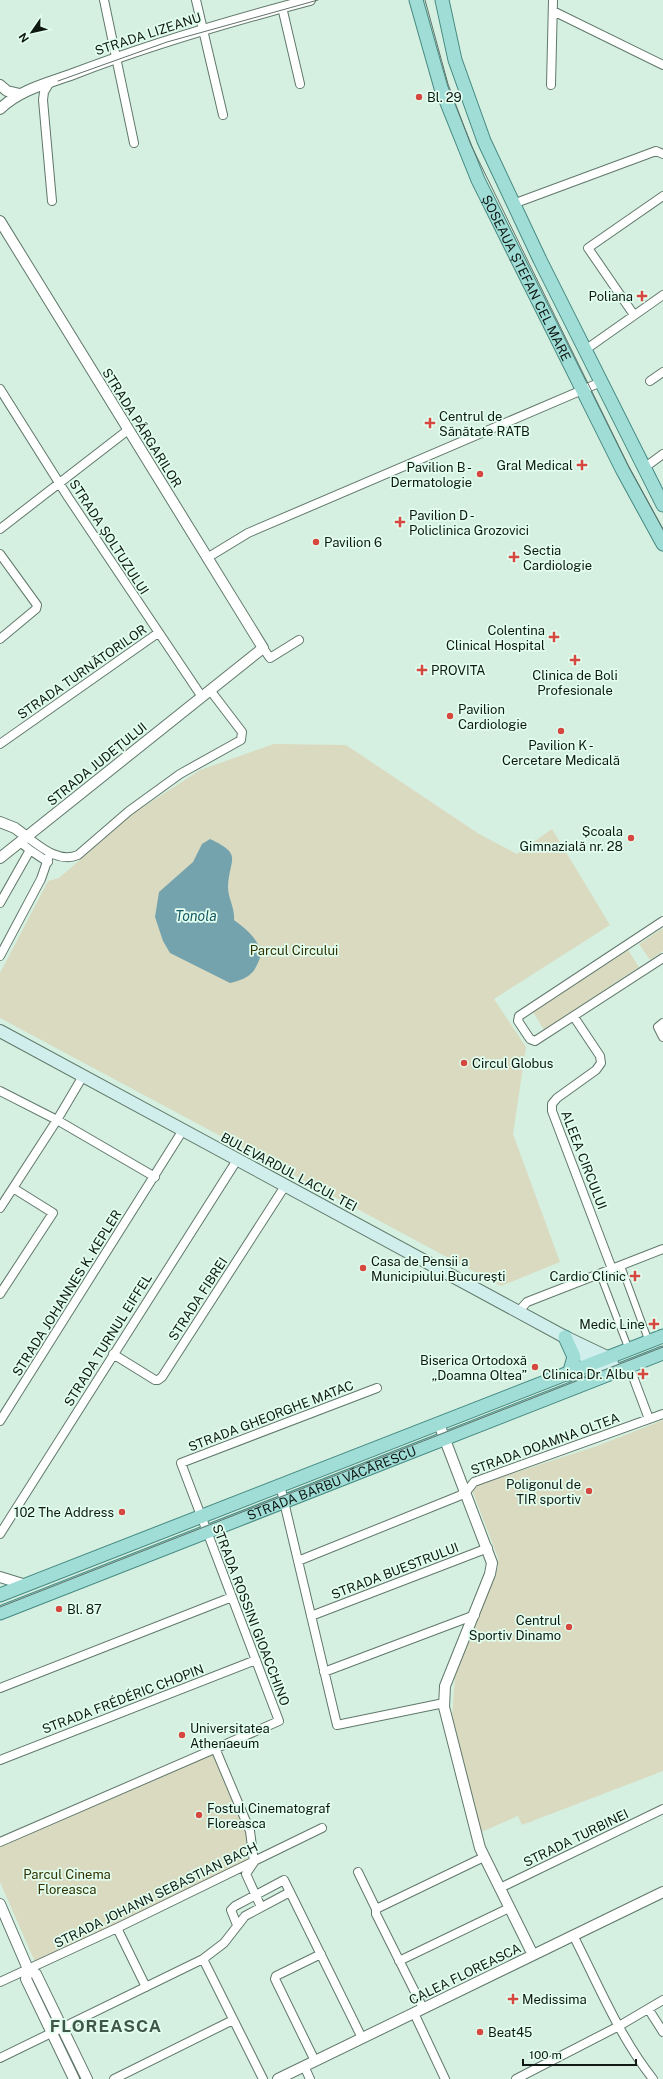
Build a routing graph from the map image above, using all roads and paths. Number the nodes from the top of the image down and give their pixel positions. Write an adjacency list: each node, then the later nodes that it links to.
1 (104, 0): 10 (street)
2 (196, 0): 9 (street)
3 (310, 0): 7 (street, STRADA LIZEANU)
4 (416, 0): 32 (main road, ȘOSEAUA ȘTEFAN CEL MARE)
5 (442, 0): 23 (main road, ȘOSEAUA ȘTEFAN CEL MARE)
6 (553, 0): 8 (street)
7 (282, 7): 9 (street, STRADA LIZEANU); 13 (street)
8 (553, 11): 11 (street); 15 (street)
9 (203, 29): 10 (street, STRADA LIZEANU); 18 (street)
10 (116, 57): 12 (street, STRADA LIZEANU); 19 (street)
11 (663, 65)
12 (50, 82): 16 (street, STRADA LIZEANU); 22 (street)
13 (300, 84)
14 (0, 85): 16 (street)
15 (551, 85)
16 (20, 94): 17 (street, STRADA LIZEANU)
17 (0, 106)
18 (223, 115)
19 (134, 143)
20 (663, 154): 23 (street)
21 (663, 196): 26 (street)
22 (52, 201)
23 (513, 204): 27 (main road, ȘOSEAUA ȘTEFAN CEL MARE)
24 (0, 221): 33 (street, STRADA PÂRGARILOR)
25 (663, 295): 26 (street)
26 (634, 315): 27 (street)
27 (585, 350): 29 (main road, ȘOSEAUA ȘTEFAN CEL MARE)
28 (663, 372): 30 (street)
29 (601, 382): 32 (street); 35 (main road, ȘOSEAUA ȘTEFAN CEL MARE)
30 (650, 382)
31 (0, 388): 36 (street, STRADA ȘOLTUZULUI)
32 (583, 391): 39 (main road, ȘOSEAUA ȘTEFAN CEL MARE); 41 (street)
33 (128, 430): 36 (street); 41 (street, STRADA PÂRGARILOR)
34 (663, 454): 35 (street)
35 (644, 468): 37 (main road, ȘOSEAUA ȘTEFAN CEL MARE)
36 (59, 483): 38 (street); 42 (street, STRADA ȘOLTUZULUI)
37 (663, 505)
38 (0, 529)
39 (663, 544)
40 (0, 554): 43 (street)
41 (207, 558): 45 (street, STRADA PÂRGARILOR)
42 (158, 633): 47 (street, STRADA ȘOLTUZULUI); 48 (street, STRADA TURNĂTORILOR)
43 (0, 639)
44 (299, 640): 45 (street)
45 (263, 648): 46 (street, STRADA JUDEȚULUI)
46 (210, 690): 47 (street, STRADA JUDEȚULUI); 52 (street)
47 (202, 697): 50 (street, STRADA JUDEȚULUI)
48 (2, 741)
49 (2, 824): 50 (street)
50 (23, 839): 51 (street); 52 (street); 53 (street, STRADA JUDEȚULUI)
51 (30, 850): 54 (street); 55 (street)
52 (50, 853): 54 (street)
53 (0, 858)
54 (48, 862): 57 (street)
55 (0, 903)
56 (663, 921): 59 (street)
57 (0, 956)
58 (663, 958): 59 (street)
59 (574, 1017): 74 (street, ALEEA CIRCULUI)
60 (663, 1023): 62 (street)
61 (0, 1031): 63 (main road, BULEVARDUL LACUL TEI)
62 (662, 1035)
63 (83, 1076): 65 (street); 66 (main road, BULEVARDUL LACUL TEI)
64 (0, 1091): 65 (street)
65 (57, 1120): 68 (street); 70 (street)
66 (183, 1130): 67 (main road, BULEVARDUL LACUL TEI); 68 (street, STRADA JOHANNES K. KEPLER)
67 (237, 1160): 69 (main road, BULEVARDUL LACUL TEI); 83 (street, STRADA TURNUL EIFFEL)
68 (155, 1176): 92 (street, STRADA JOHANNES K. KEPLER)
69 (285, 1186): 77 (main road, BULEVARDUL LACUL TEI); 83 (street, STRADA FIBREI)
70 (13, 1188): 71 (street); 76 (street)
71 (0, 1208)
72 (663, 1249): 73 (street)
73 (621, 1266): 74 (street); 80 (street)
74 (612, 1269): 75 (street)
75 (600, 1274): 77 (street); 81 (street)
76 (0, 1294)
77 (518, 1312): 79 (main road, BULEVARDUL LACUL TEI)
78 (663, 1336): 80 (main road, STRADA BARBU VĂCĂRESCU)
79 (565, 1337): 84 (main road, BULEVARDUL LACUL TEI); 85 (main road, BULEVARDUL LACUL TEI); 88 (main road)
80 (649, 1342): 81 (main road, STRADA BARBU VĂCĂRESCU)
81 (629, 1350): 84 (main road, STRADA BARBU VĂCĂRESCU)
82 (663, 1353): 86 (main road, STRADA BARBU VĂCĂRESCU)
83 (112, 1354): 100 (street, STRADA TURNUL EIFFEL)
84 (609, 1358): 85 (main road, STRADA BARBU VĂCĂRESCU); 87 (main road)
85 (594, 1365): 87 (main road, BULEVARDUL LACUL TEI); 88 (main road, STRADA BARBU VĂCĂRESCU)
86 (629, 1366): 87 (main road, STRADA BARBU VĂCĂRESCU); 91 (street)
87 (616, 1371): 94 (main road, STRADA BARBU VĂCĂRESCU)
88 (569, 1374): 93 (main road, STRADA BARBU VĂCĂRESCU)
89 (378, 1388): 98 (street, STRADA GHEORGHE MATAC)
90 (663, 1414): 91 (street, STRADA DOAMNA OLTEA)
91 (649, 1419): 96 (street, STRADA DOAMNA OLTEA)
92 (0, 1421)
93 (439, 1424): 94 (street); 95 (main road, STRADA BARBU VĂCĂRESCU)
94 (445, 1438): 96 (street); 97 (main road, STRADA BARBU VĂCĂRESCU)
95 (280, 1485): 97 (street); 98 (main road, STRADA BARBU VĂCĂRESCU)
96 (466, 1492): 101 (street); 102 (street, STRADA DOAMNA OLTEA)
97 (284, 1500): 99 (main road, STRADA BARBU VĂCĂRESCU); 102 (street)
98 (202, 1516): 99 (street, STRADA ROSSINI GIOACCHINO); 104 (main road, STRADA BARBU VĂCĂRESCU)
99 (207, 1531): 106 (street, STRADA ROSSINI GIOACCHINO); 107 (main road, STRADA BARBU VĂCĂRESCU)
100 (0, 1534)
101 (488, 1548): 108 (street); 109 (street, STRADA BUESTRULUI)
102 (298, 1561): 109 (street)
103 (0, 1578): 104 (street); 105 (street)
104 (26, 1585): 105 (main road, STRADA BARBU VĂCĂRESCU)
105 (2, 1594)
106 (232, 1596): 110 (street, STRADA ROSSINI GIOACCHINO); 112 (street)
107 (0, 1613)
108 (475, 1615): 111 (street); 113 (street)
109 (311, 1616): 111 (street)
110 (256, 1660): 114 (street, STRADA ROSSINI GIOACCHINO); 115 (street, STRADA FRÉDÉRIC CHOPIN)
111 (324, 1672): 113 (street)
112 (0, 1688)
113 (444, 1703): 119 (street)
114 (215, 1748): 118 (street); 120 (street)
115 (0, 1760)
116 (663, 1809): 122 (street, STRADA TURBINEI)
117 (322, 1828): 120 (street, STRADA JOHANN SEBASTIAN BACH)
118 (0, 1842)
119 (484, 1857): 122 (street); 129 (street)
120 (254, 1862): 125 (street); 131 (street, STRADA JOHANN SEBASTIAN BACH)
121 (358, 1872): 129 (street)
122 (500, 1888): 128 (street)
123 (290, 1892): 125 (street); 127 (street); 133 (street)
124 (663, 1892): 132 (street, CALEA FLOREASCA)
125 (255, 1894): 127 (street); 130 (street)
126 (0, 1904): 137 (street)
127 (261, 1907): 130 (street)
128 (509, 1908): 134 (street); 136 (street)
129 (376, 1909): 136 (street)
130 (237, 1925): 135 (street)
131 (117, 1928): 137 (street, STRADA JOHANN SEBASTIAN BACH); 139 (street)
132 (573, 1935): 134 (street, CALEA FLOREASCA); 144 (street)
133 (320, 1954): 148 (street); 150 (street)
134 (533, 1955): 142 (street, CALEA FLOREASCA)
135 (203, 1959): 139 (street); 143 (street)
136 (399, 1961): 142 (street)
137 (28, 1969): 138 (street, STRADA JOHANN SEBASTIAN BACH); 145 (street); 147 (street)
138 (0, 1982)
139 (146, 1987): 145 (street)
140 (663, 2000): 141 (street)
141 (649, 2010): 144 (street); 146 (street)
142 (418, 2011): 148 (street, CALEA FLOREASCA); 158 (street)
143 (234, 2020): 154 (street); 155 (street)
144 (619, 2026): 159 (street); 160 (street)
145 (63, 2028): 147 (street); 153 (street)
146 (663, 2032)
147 (52, 2033): 149 (street); 152 (street)
148 (362, 2038): 150 (street, CALEA FLOREASCA)
149 (0, 2058)
150 (315, 2061): 151 (street, CALEA FLOREASCA)
151 (304, 2066): 156 (street, CALEA FLOREASCA); 157 (street)
152 (74, 2079)
153 (87, 2079)
154 (114, 2079)
155 (263, 2079)
156 (278, 2079)
157 (310, 2079)
158 (446, 2079)
159 (516, 2079)
160 (653, 2079)

